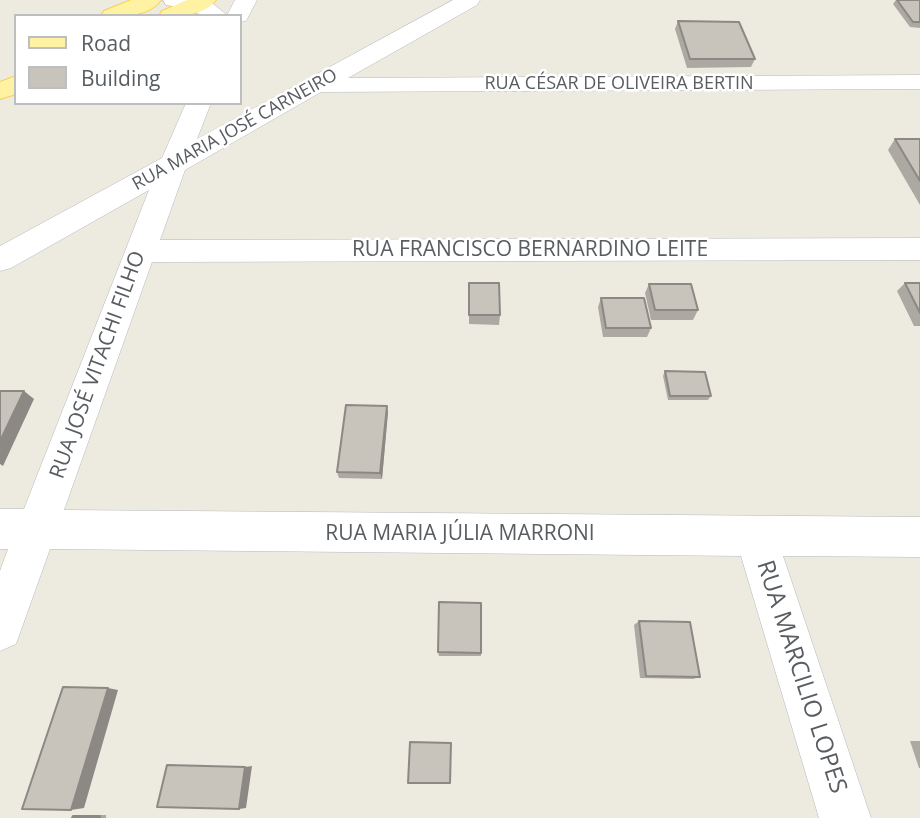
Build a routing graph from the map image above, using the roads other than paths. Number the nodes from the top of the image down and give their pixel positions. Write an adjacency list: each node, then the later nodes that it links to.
1 (150, 0): 5 (main road)
2 (174, 0): 4 (street)
3 (469, 0): 9 (street, RUA MARIA JOSÉ CARNEIRO)
4 (202, 2): 6 (main road); 7 (street)
5 (117, 14)
6 (175, 14)
7 (215, 14)
8 (920, 82): 9 (street, RUA CÉSAR DE OLIVEIRA BERTIN)
9 (318, 85): 11 (street, RUA MARIA JOSÉ CARNEIRO)
10 (198, 105): 11 (street, RUA JOSÉ VITACHI FILHO)
11 (173, 164): 13 (street, RUA JOSÉ VITACHI FILHO); 14 (street, RUA MARIA JOSÉ CARNEIRO)
12 (920, 249): 13 (street, RUA FRANCISCO BERNARDINO LEITE)
13 (141, 251): 15 (street, RUA JOSÉ VITACHI FILHO)
14 (0, 260)
15 (18, 530): 16 (street, RUA MARIA JÚLIA MARRONI); 18 (street, RUA JOSÉ VITACHI FILHO)
16 (756, 537): 17 (street, RUA MARIA JÚLIA MARRONI); 19 (street, RUA MARCILIO LOPES)
17 (920, 537)
18 (0, 628)
19 (845, 818)

